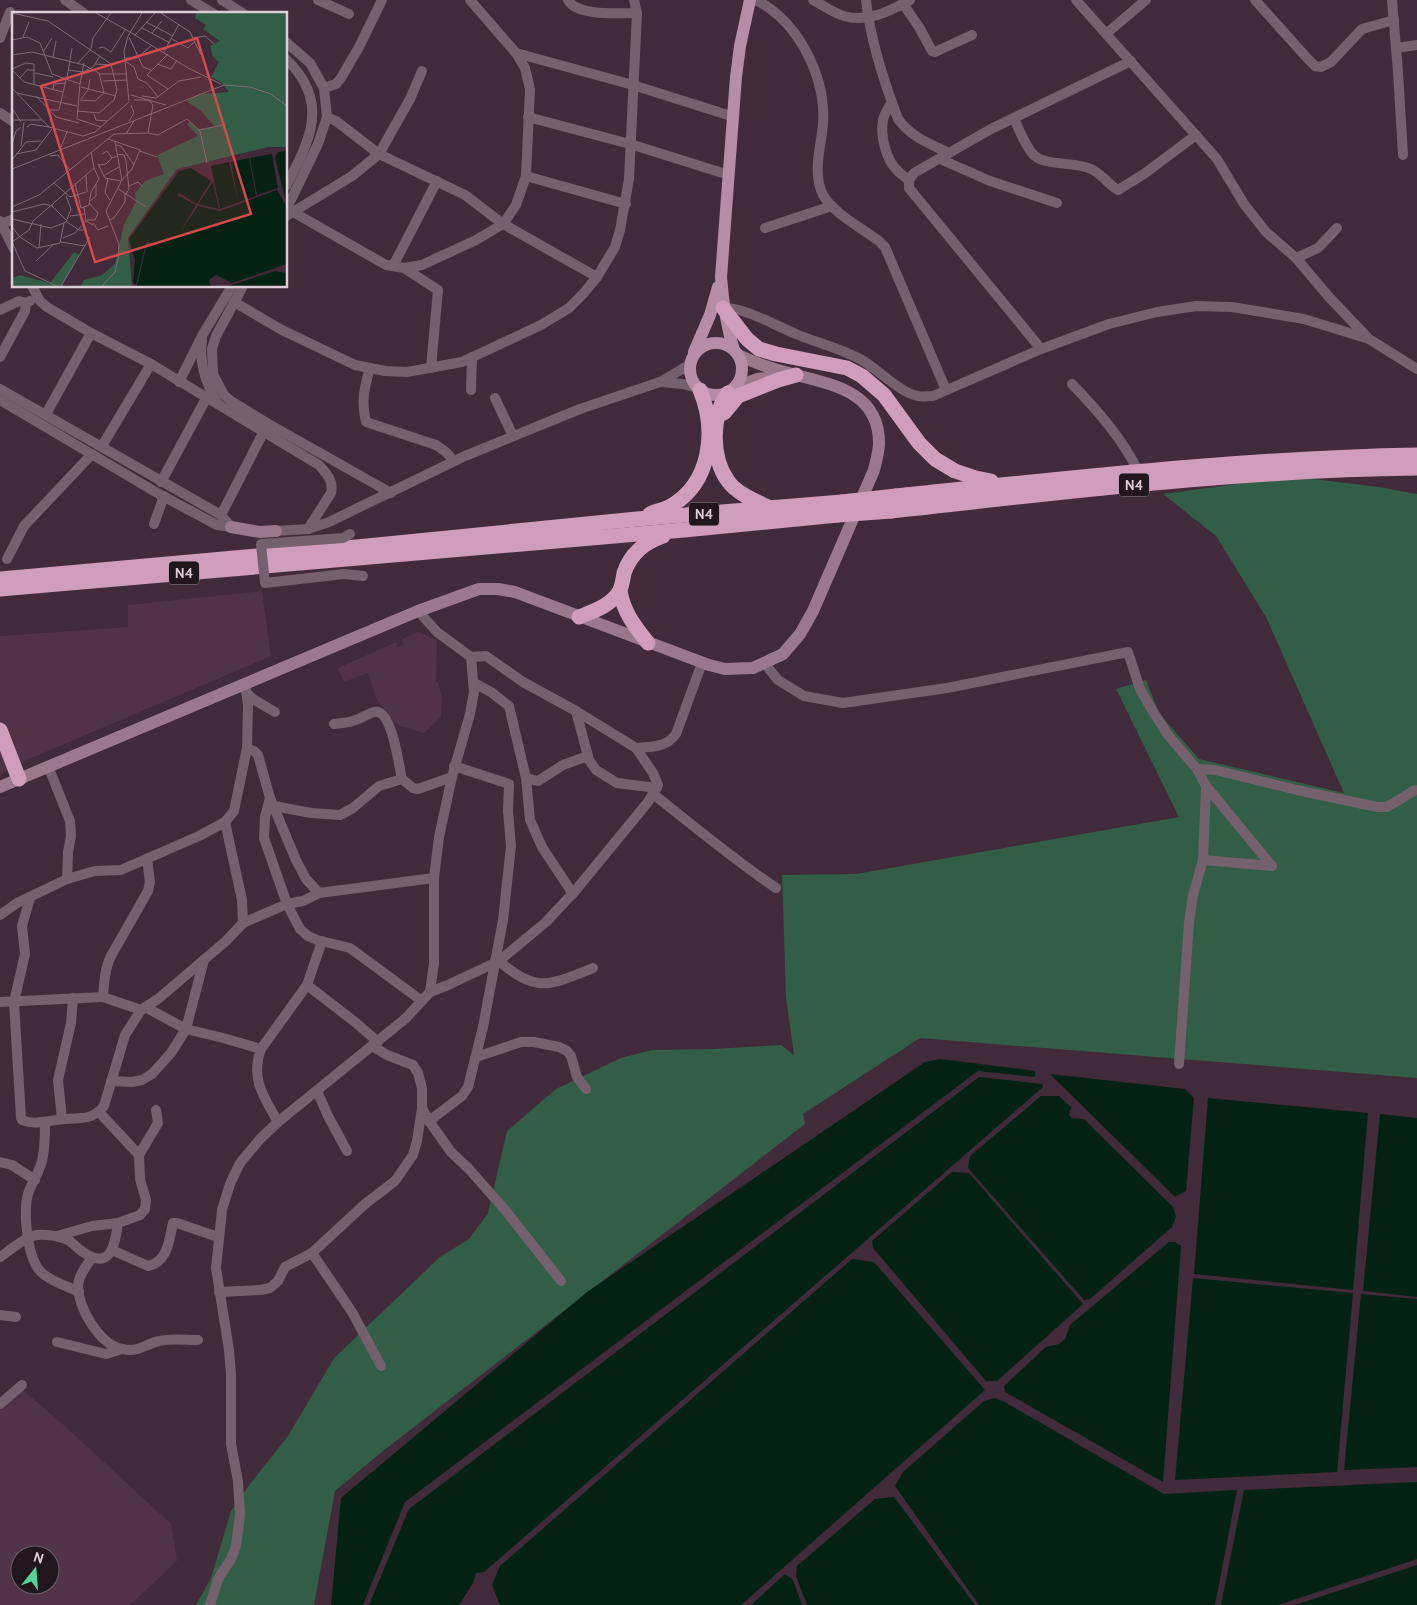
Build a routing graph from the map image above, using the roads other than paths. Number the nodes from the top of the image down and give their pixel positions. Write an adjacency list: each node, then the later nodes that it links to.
1 (65, 0): 19 (street)
2 (191, 0): 20 (street)
3 (318, 0): 24 (street)
4 (382, 0): 38 (street)
5 (470, 0): 33 (street)
6 (568, 0): 22 (street)
7 (634, 0): 22 (street)
8 (750, 0): 43 (main road)
9 (756, 0): 59 (street)
10 (813, 0): 25 (street)
11 (866, 0): 25 (street)
12 (1076, 0): 27 (street)
13 (1146, 0): 27 (street)
14 (1255, 0): 26 (street)
15 (1392, 0): 26 (street)
16 (227, 1): 21 (street)
17 (906, 2): 25 (street); 28 (street)
18 (0, 7): 23 (street)
19 (83, 12)
20 (211, 12)
21 (241, 12)
22 (638, 13): 37 (street)
23 (12, 14): 29 (street)
24 (349, 14)
25 (868, 18): 39 (street)
26 (1394, 20): 32 (street)
27 (1107, 33): 35 (street)
28 (972, 35)
29 (0, 38)
30 (288, 44): 38 (street)
31 (1417, 45): 32 (street)
32 (1396, 48): 50 (street)
33 (516, 53): 37 (street); 42 (street)
34 (288, 61): 56 (street)
35 (1131, 61): 44 (street); 46 (street)
36 (422, 71): 49 (street)
37 (633, 85): 43 (street); 47 (street)
38 (324, 88): 41 (street)
39 (892, 102): 48 (street); 54 (street)
40 (0, 114): 45 (street)
41 (327, 117): 49 (street); 60 (street)
42 (528, 117): 47 (street); 53 (street)
43 (734, 117): 52 (main road)
44 (1014, 118): 46 (street); 48 (street)
45 (12, 121)
46 (1196, 135): 67 (street)
47 (630, 144): 52 (street); 58 (street)
48 (949, 153): 51 (street)
49 (379, 154): 55 (street); 60 (street)
50 (1402, 155)
51 (940, 159): 54 (street); 57 (street)
52 (729, 175): 78 (main road)
53 (526, 176): 58 (street); 62 (street)
54 (909, 180): 82 (street)
55 (437, 181): 62 (street); 68 (street)
56 (288, 182)
57 (1057, 203)
58 (626, 204): 70 (street)
59 (832, 206): 64 (street); 98 (street)
60 (289, 213): 68 (street)
61 (12, 220): 63 (street)
62 (503, 224): 69 (street); 70 (street)
63 (1, 227): 66 (street)
64 (765, 228)
65 (1337, 228): 67 (street)
66 (12, 246)
67 (1296, 258): 81 (street)
68 (393, 266): 69 (street)
69 (404, 268): 89 (street)
70 (597, 277): 85 (street)
71 (33, 288): 74 (street)
72 (231, 288): 80 (street)
73 (242, 288): 75 (street)
74 (38, 297): 76 (street); 79 (street)
75 (234, 302): 88 (street); 116 (street)
76 (26, 303): 77 (street); 84 (street)
77 (0, 310)
78 (716, 312): 83 (main road); 86 (main road); 98 (street); 115 (highway)
79 (91, 333): 87 (street); 104 (street)
80 (204, 334): 92 (street); 103 (street)
81 (1369, 339): 82 (street); 90 (street)
82 (1041, 349): 98 (street)
83 (736, 353): 86 (main road); 91 (main road); 99 (main road)
84 (0, 357)
85 (472, 357): 89 (street); 97 (street)
86 (691, 360): 93 (street); 96 (main road)
87 (151, 364): 92 (street); 108 (street)
88 (370, 368): 89 (street); 111 (street)
89 (432, 368)
90 (1417, 369)
91 (796, 375): 99 (main road); 107 (highway); 138 (main road)
92 (179, 382): 100 (street)
93 (660, 382): 96 (street); 106 (street)
94 (1072, 384): 113 (street)
95 (0, 389): 104 (street)
96 (698, 389): 99 (main road); 121 (highway)
97 (471, 390)
98 (946, 390)
99 (731, 391): 107 (highway)
100 (207, 397): 103 (street); 114 (street)
101 (495, 398): 106 (street)
102 (0, 400): 109 (street)
103 (218, 403): 105 (street)
104 (46, 414): 108 (street)
105 (263, 433): 120 (street); 124 (street)
106 (513, 436): 111 (street)
107 (716, 436): 118 (highway)
108 (102, 446): 114 (street)
109 (92, 454): 117 (street); 128 (street)
110 (1417, 455): 113 (highway, N4)
111 (454, 461): 116 (street)
112 (1417, 468): 119 (highway, N4, bridge)
113 (1138, 471): 115 (highway, N4)
114 (160, 482): 120 (street)
115 (1010, 484): 119 (highway, N4, bridge)
116 (390, 492): 124 (street)
117 (164, 496): 122 (street); 123 (street)
118 (770, 508): 119 (highway, N4); 121 (highway, N4)
119 (840, 508): 125 (highway, N4)
120 (221, 515): 123 (street)
121 (638, 519): 130 (highway, N4)
122 (154, 524)
123 (231, 527): 126 (main road)
124 (308, 529): 126 (street)
125 (684, 530): 131 (highway, N4); 132 (highway)
126 (276, 532)
127 (350, 534): 129 (street, bridge)
128 (7, 559)
129 (363, 576)
130 (0, 579)
131 (0, 590)
132 (620, 591): 134 (highway); 135 (highway)
133 (418, 611): 134 (main road); 136 (street); 140 (main road)
134 (580, 617): 135 (main road)
135 (648, 643): 137 (main road)
136 (471, 657): 139 (street); 141 (street)
137 (702, 663): 138 (main road); 146 (street)
138 (765, 664): 149 (street)
139 (474, 683): 150 (street); 151 (street)
140 (245, 688): 142 (street); 145 (street); 148 (main road)
141 (576, 711): 146 (street); 147 (street)
142 (275, 712)
143 (334, 724): 153 (street)
144 (0, 730): 152 (highway)
145 (247, 748): 158 (street); 159 (street)
146 (636, 748): 157 (street)
147 (588, 756): 151 (street); 157 (street)
148 (48, 766): 152 (main road); 163 (street)
149 (1197, 769): 154 (street); 156 (street)
150 (453, 771): 153 (street); 162 (street); 173 (street)
151 (526, 778): 166 (street)
152 (19, 779): 155 (main road)
153 (402, 779): 158 (street)
154 (1206, 786): 161 (street); 161 (street)
155 (0, 787)
156 (1415, 790)
157 (655, 791): 164 (street); 166 (street)
158 (272, 802): 165 (street); 168 (street)
159 (225, 822): 160 (street); 170 (street)
160 (148, 859): 163 (street); 177 (street)
161 (1203, 860): 187 (street)
162 (434, 878): 165 (street); 176 (street)
163 (67, 879): 167 (street)
164 (776, 888)
165 (319, 893): 168 (street)
166 (573, 894): 173 (street)
167 (30, 898): 169 (street); 181 (street)
168 (287, 904): 170 (street); 171 (street)
169 (0, 915)
170 (243, 922): 172 (street)
171 (322, 941): 175 (street); 179 (street)
172 (204, 959): 182 (street); 183 (street)
173 (496, 961): 174 (street); 176 (street); 186 (street)
174 (593, 968)
175 (307, 986): 184 (street); 185 (street)
176 (430, 992): 179 (street)
177 (103, 997): 178 (street); 182 (street)
178 (73, 998): 181 (street); 194 (street)
179 (422, 1001): 184 (street)
180 (0, 1002): 181 (street)
181 (14, 1002): 197 (street)
182 (143, 1009): 183 (street); 188 (street)
183 (186, 1029): 185 (street); 188 (street)
184 (375, 1044): 190 (street); 191 (street)
185 (261, 1049): 196 (street)
186 (476, 1057): 189 (street); 195 (street)
187 (1178, 1064)
188 (111, 1081): 193 (street)
189 (586, 1089)
190 (317, 1091): 196 (street); 198 (street)
191 (422, 1108): 195 (street); 207 (street)
192 (156, 1110): 199 (street)
193 (99, 1112): 194 (street); 199 (street)
194 (62, 1119): 197 (street)
195 (429, 1121): 210 (street)
196 (278, 1122): 204 (street)
197 (45, 1123): 201 (street)
198 (346, 1151)
199 (139, 1155): 202 (street)
200 (0, 1162): 201 (street)
201 (35, 1180): 205 (street)
202 (118, 1223): 203 (street); 206 (street)
203 (57, 1236): 205 (street); 209 (street)
204 (218, 1237): 206 (street); 212 (street)
205 (28, 1238): 208 (street); 211 (street)
206 (112, 1250): 209 (street)
207 (312, 1253): 212 (street); 218 (street)
208 (0, 1257)
209 (92, 1258): 211 (street)
210 (561, 1281)
211 (79, 1292): 217 (street)
212 (219, 1292): 221 (street)
213 (0, 1315): 214 (street)
214 (16, 1317)
215 (198, 1340): 217 (street)
216 (57, 1342): 217 (street)
217 (122, 1349)
218 (381, 1366)
219 (22, 1385): 220 (street)
220 (0, 1404)
221 (210, 1605)

